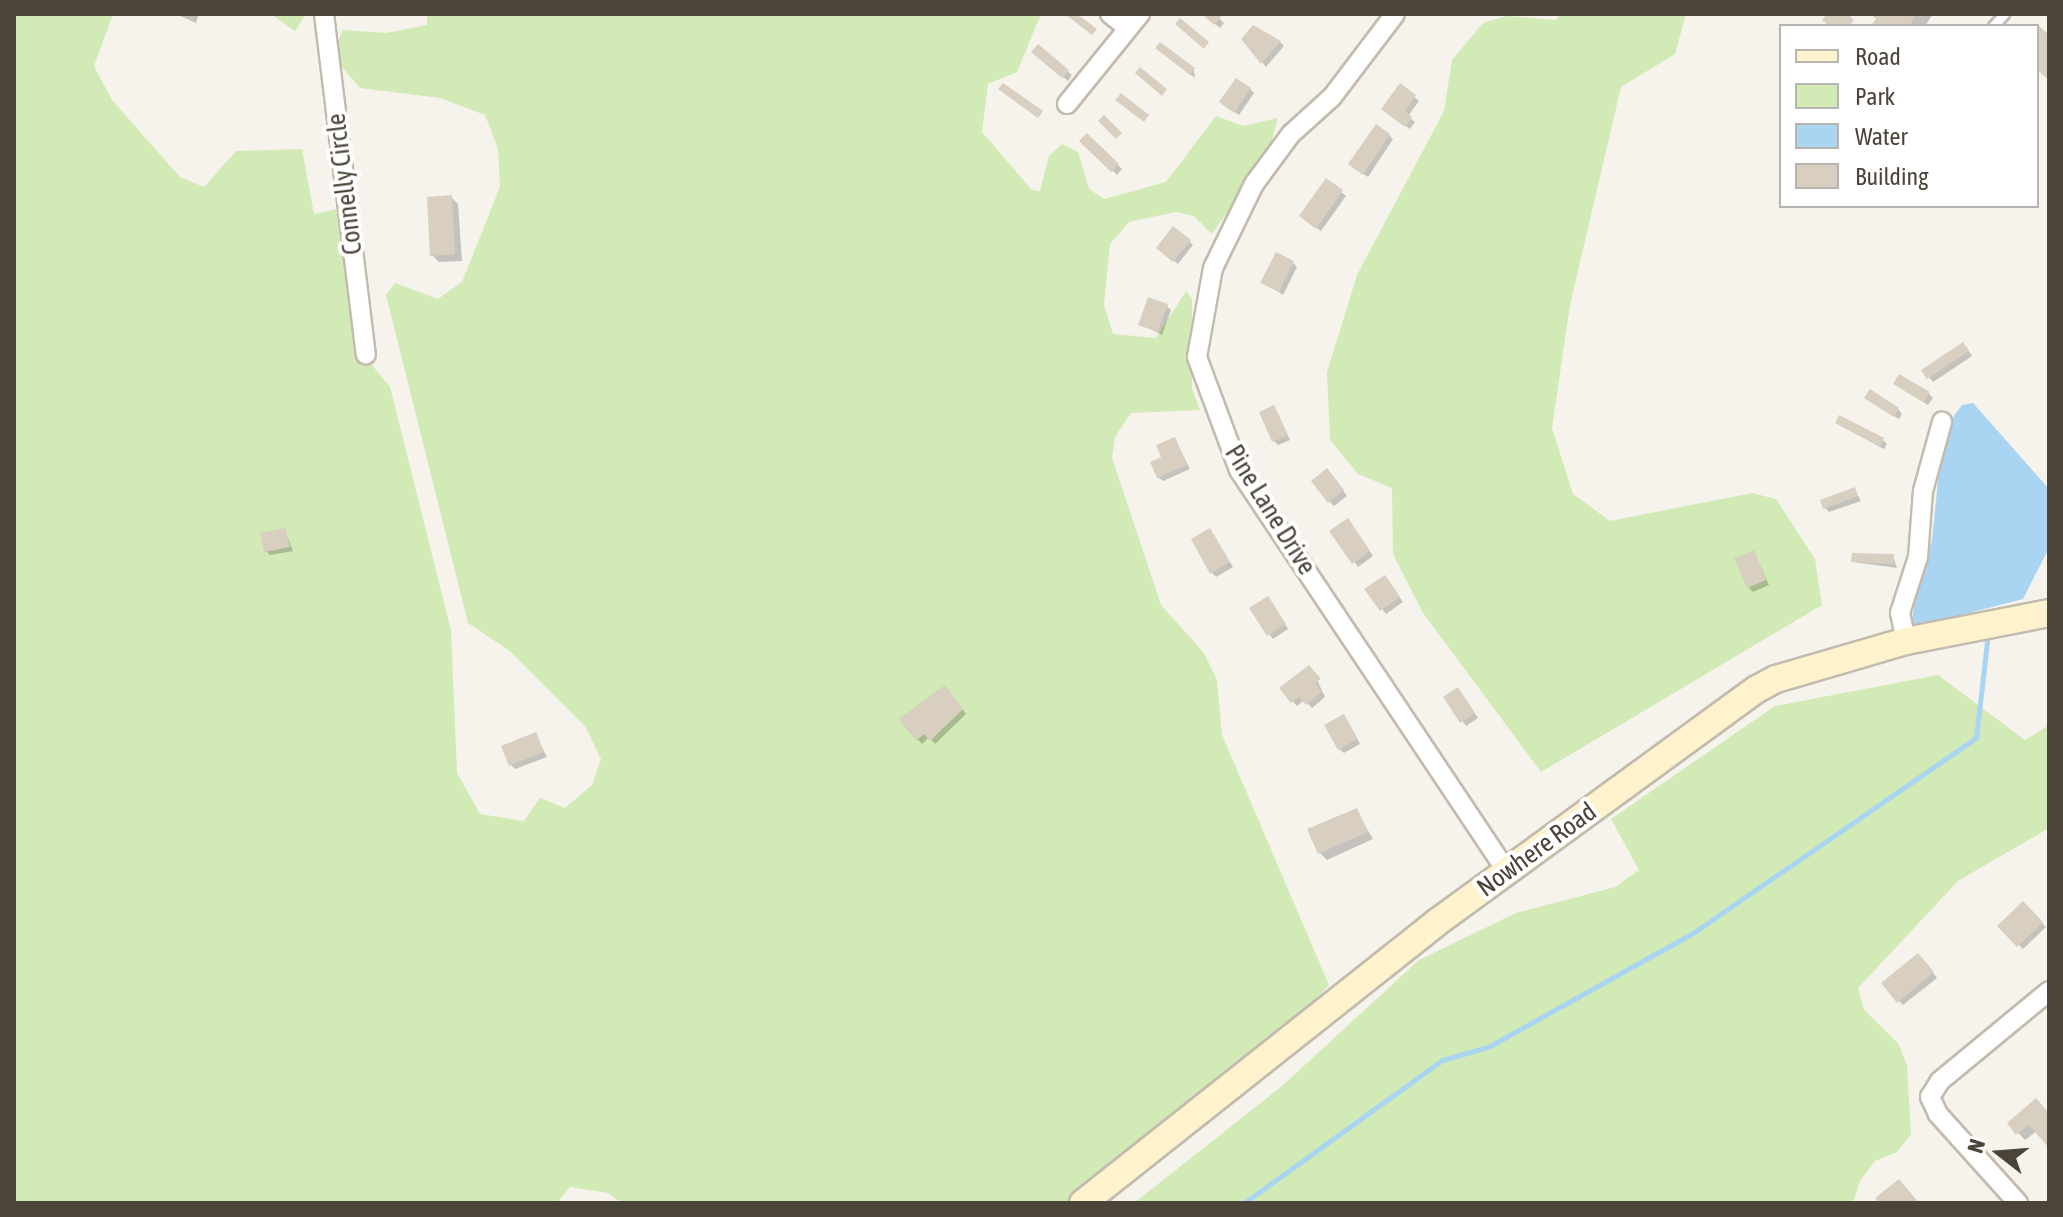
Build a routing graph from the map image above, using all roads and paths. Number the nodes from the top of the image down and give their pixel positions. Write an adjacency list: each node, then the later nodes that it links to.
1 (324, 14): 6 (street, Connelly Circle)
2 (1110, 14): 4 (street)
3 (1395, 14): 10 (street, Pine Lane Drive)
4 (1134, 21): 5 (street)
5 (1067, 104)
6 (366, 354)
7 (1942, 422): 9 (street)
8 (2049, 613): 9 (street, Nowhere Road)
9 (1906, 641): 10 (street, Nowhere Road)
10 (1507, 872): 12 (street, Nowhere Road)
11 (2049, 991): 13 (street)
12 (1083, 1203)
13 (2018, 1203)

